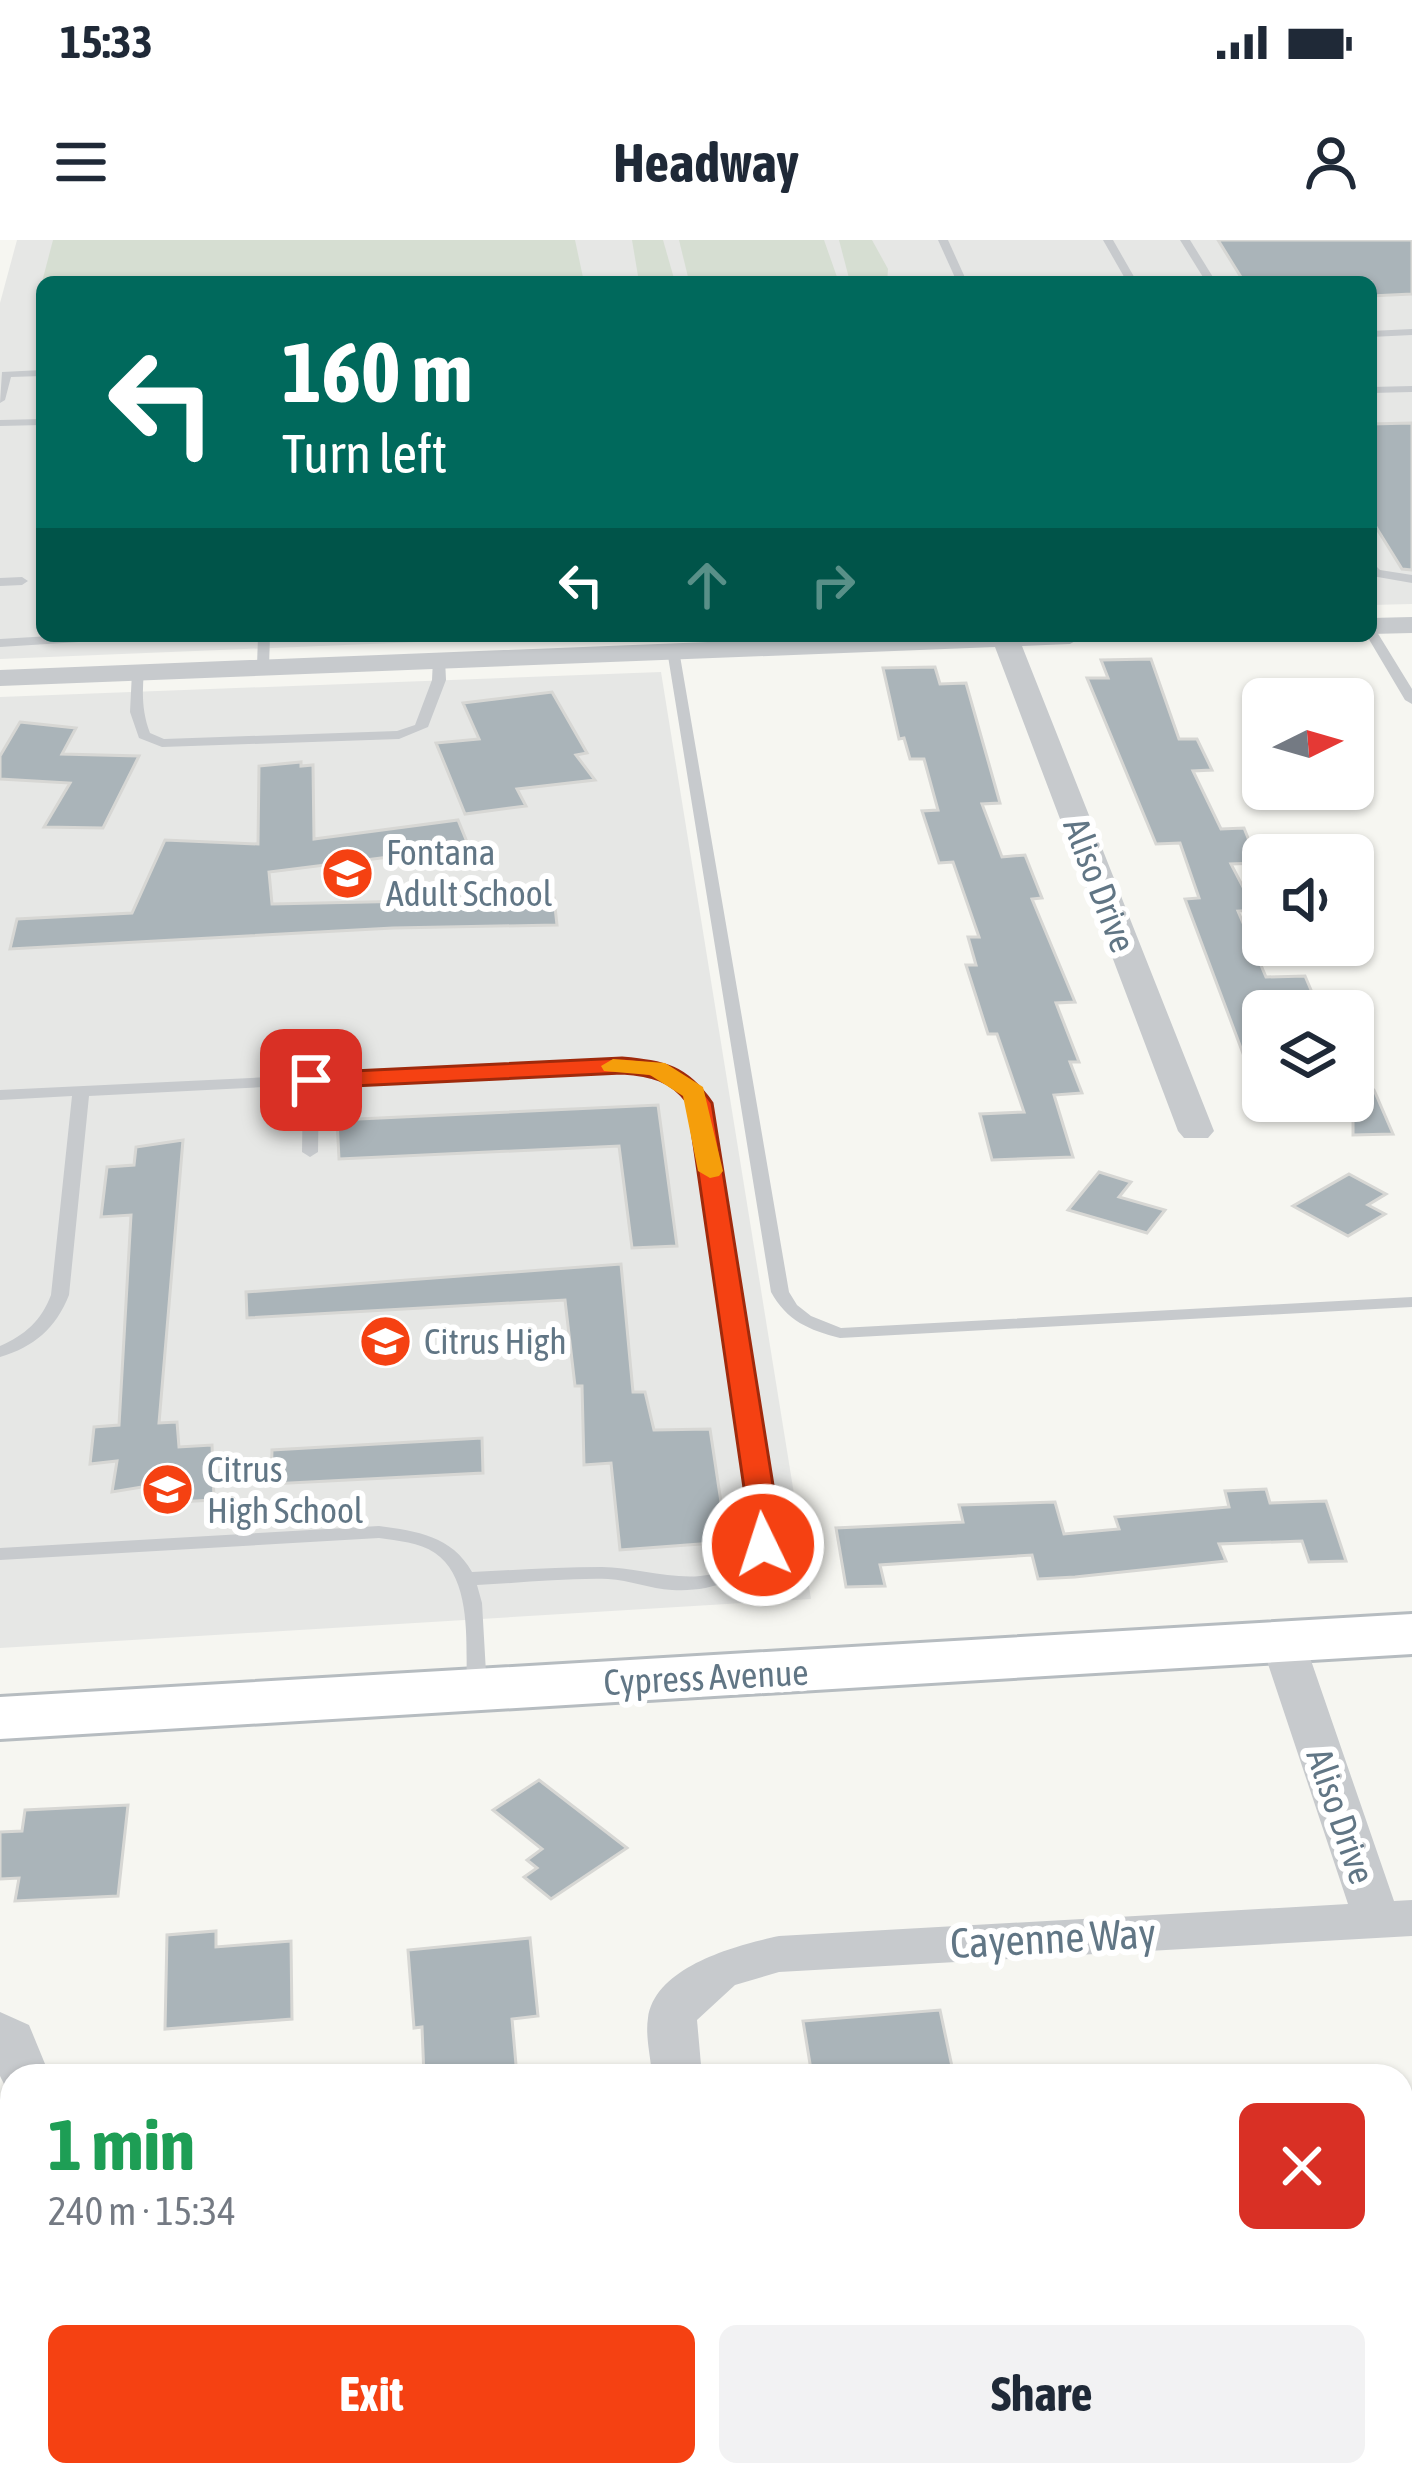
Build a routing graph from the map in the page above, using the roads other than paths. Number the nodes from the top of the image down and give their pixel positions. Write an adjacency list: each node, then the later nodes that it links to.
1 (943, 240): 4 (lane)
2 (1108, 240): 5 (lane)
3 (1185, 240): 6 (lane)
4 (959, 276)
5 (1129, 276)
6 (1207, 276)
7 (1412, 332): 8 (lane)
8 (1377, 334)
9 (36, 373): 12 (lane)
10 (1412, 389): 11 (lane)
11 (1377, 390)
12 (0, 400)
13 (36, 422): 14 (lane)
14 (0, 423)
15 (1377, 573): 16 (lane)
16 (1412, 579)
17 (22, 581): 18 (lane)
18 (0, 582)
19 (1412, 625): 20 (street)
20 (1377, 628)
21 (1377, 639): 32 (lane)
22 (36, 641): 26 (lane)
23 (264, 642): 29 (lane)
24 (877, 642): 27 (street)
25 (1007, 642): 36 (street, Aliso Drive)
26 (0, 643)
27 (673, 650): 28 (street); 38 (lane)
28 (439, 659): 29 (street); 30 (lane)
29 (262, 666): 30 (street)
30 (138, 671): 31 (street)
31 (0, 678)
32 (1412, 700)
33 (311, 1080): 34 (lane); 37 (lane); 41 (lane)
34 (81, 1091): 35 (lane); 39 (lane)
35 (0, 1095)
36 (1196, 1131)
37 (310, 1152)
38 (1412, 1302)
39 (0, 1352)
40 (0, 1554): 41 (lane)
41 (468, 1579): 44 (lane)
42 (1412, 1634): 43 (street, Cypress Avenue)
43 (1283, 1643): 44 (street, Cypress Avenue); 46 (street, Aliso Drive)
44 (477, 1690): 45 (street, Cypress Avenue)
45 (0, 1718)
46 (1395, 1919): 47 (street, Cayenne Way)
47 (676, 2064)

